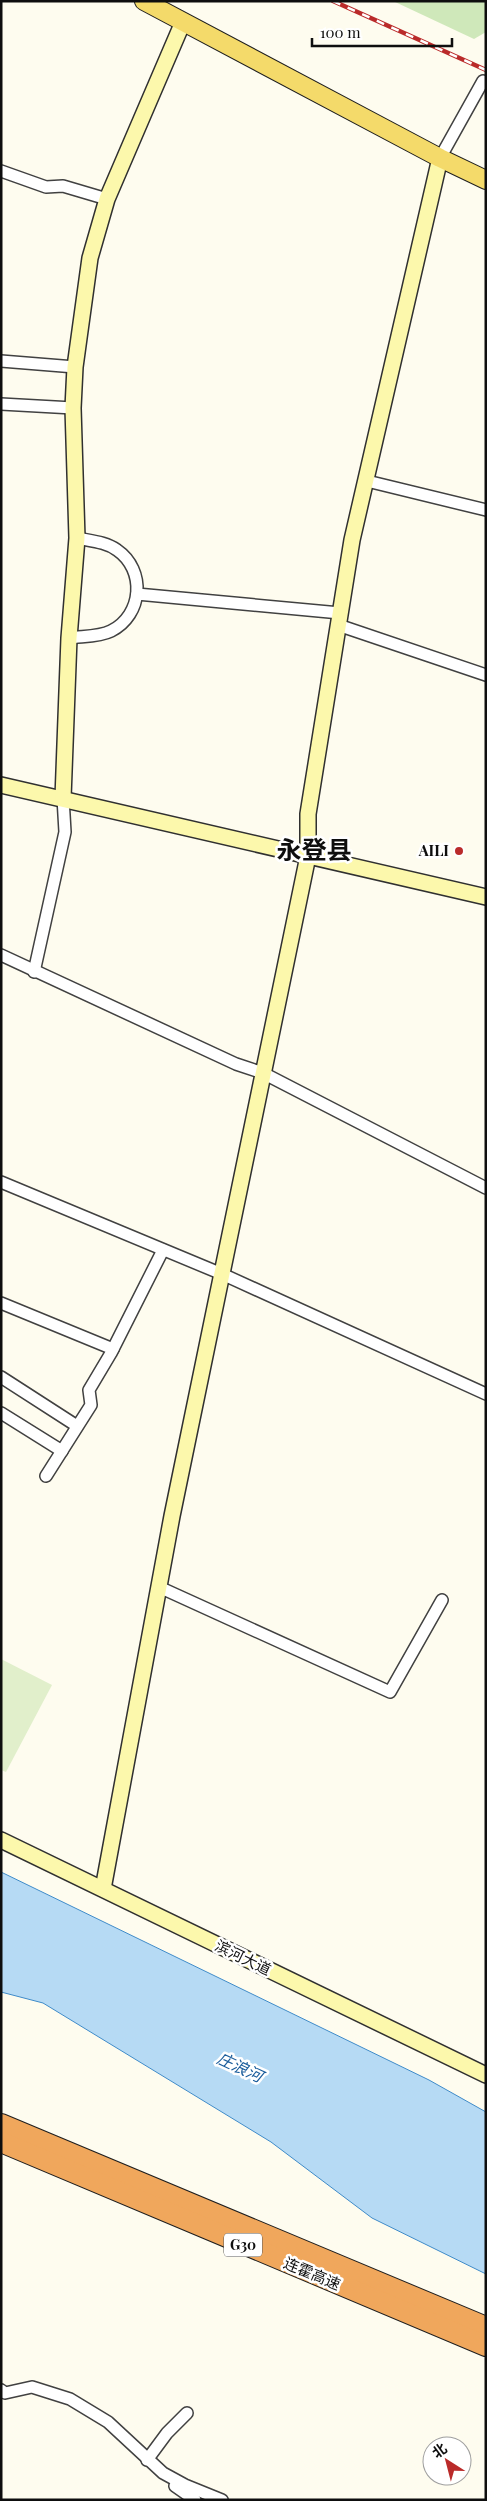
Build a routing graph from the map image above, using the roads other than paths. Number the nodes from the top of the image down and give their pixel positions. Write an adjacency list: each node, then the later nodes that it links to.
1 (144, 1): 2 (main road)
2 (183, 22): 4 (main road); 7 (street)
3 (483, 81): 4 (street)
4 (440, 158): 6 (main road); 12 (street)
5 (1, 171): 7 (street)
6 (486, 180)
7 (107, 199): 9 (street)
8 (1, 360): 9 (street)
9 (76, 367): 11 (street)
10 (1, 404): 11 (street)
11 (73, 408): 14 (street)
12 (367, 481): 13 (street); 16 (street)
13 (486, 510)
14 (77, 538): 15 (street); 17 (street)
15 (137, 594): 16 (street); 17 (street)
16 (339, 619): 18 (street); 21 (street)
17 (69, 638): 20 (street)
18 (486, 675)
19 (1, 785): 20 (street)
20 (63, 798): 21 (street); 24 (street)
21 (308, 856): 22 (street); 25 (street)
22 (486, 897)
23 (1, 955): 24 (street)
24 (34, 972): 25 (street)
25 (263, 1072): 27 (street); 29 (street)
26 (1, 1182): 28 (street)
27 (486, 1188)
28 (163, 1250): 29 (street); 31 (street)
29 (222, 1274): 33 (street); 38 (street)
30 (1, 1303): 31 (street)
31 (113, 1349): 35 (street)
32 (1, 1377): 35 (street)
33 (486, 1394)
34 (1, 1413): 36 (street)
35 (77, 1426): 36 (street)
36 (62, 1451): 37 (street)
37 (46, 1476)
38 (159, 1587): 39 (street); 41 (street)
39 (442, 1600)
40 (1, 1840): 41 (street, 滨河大道)
41 (103, 1889): 42 (street, 滨河大道)
42 (486, 2075)
43 (1, 2124): 45 (highway, 连霍高速 / G30)
44 (1, 2142): 46 (highway, 连霍高速 / G30)
45 (486, 2327)
46 (486, 2346)
47 (1, 2390): 49 (street)
48 (187, 2412): 49 (street)
49 (147, 2460): 50 (street); 51 (street)
50 (195, 2500)
51 (222, 2500)

